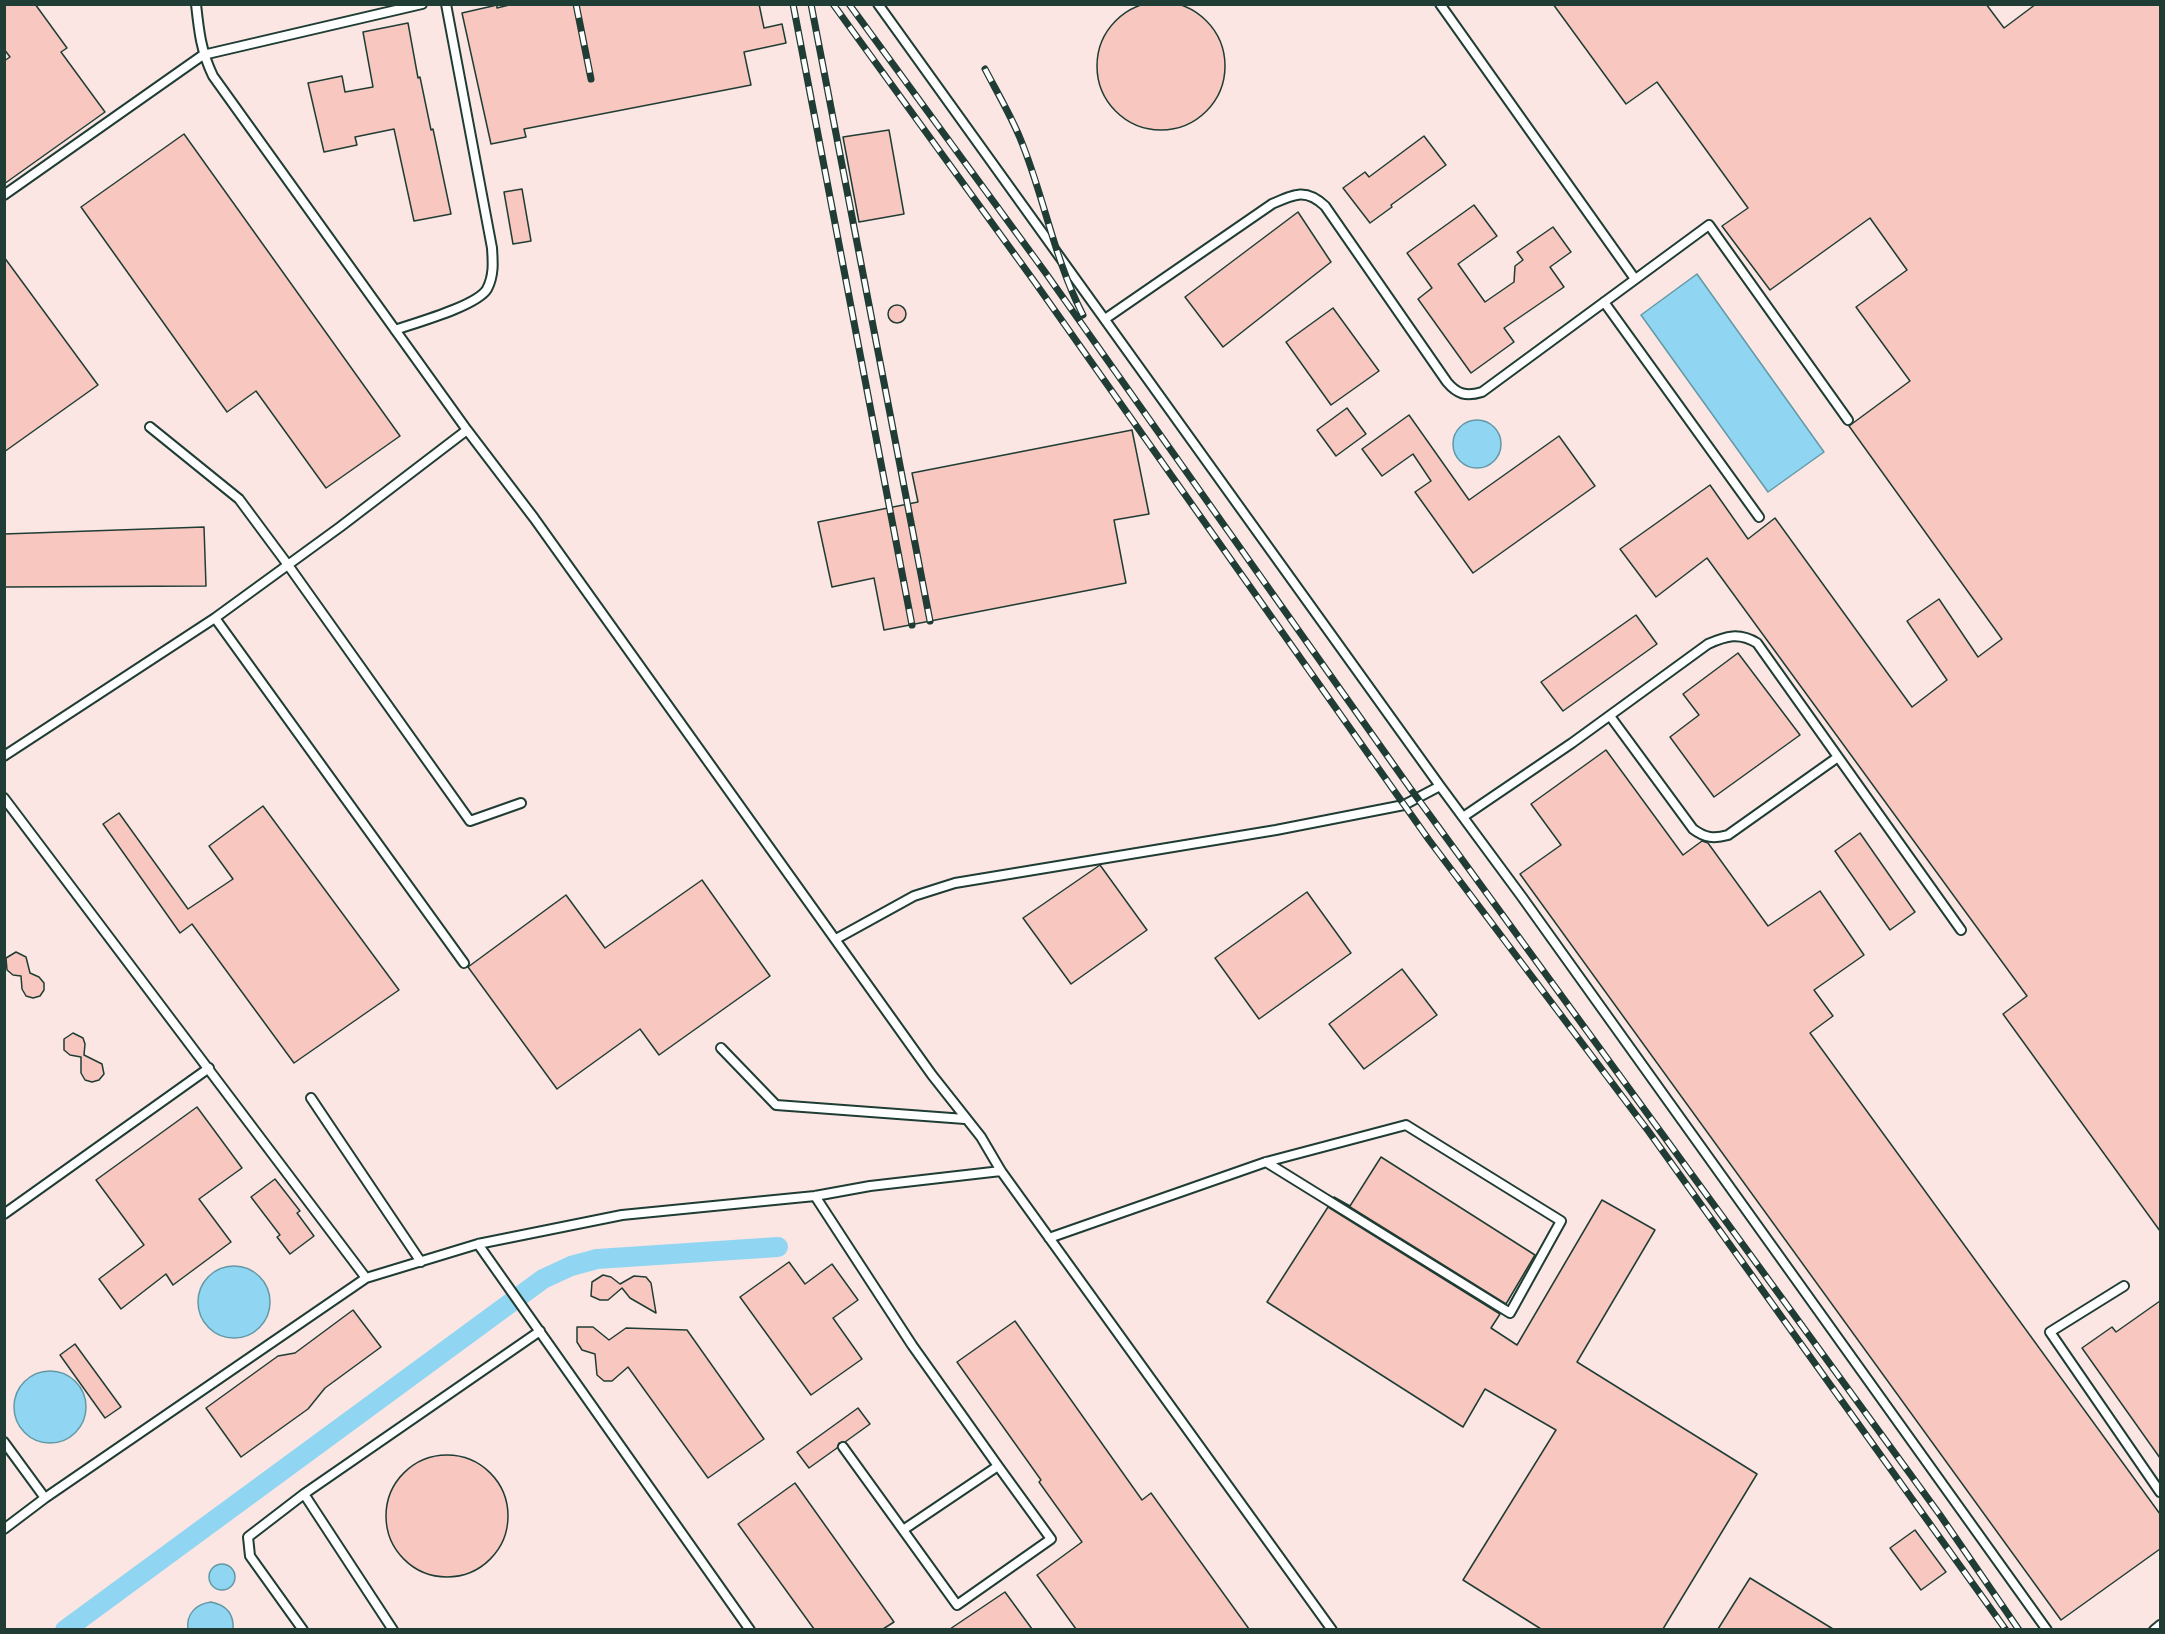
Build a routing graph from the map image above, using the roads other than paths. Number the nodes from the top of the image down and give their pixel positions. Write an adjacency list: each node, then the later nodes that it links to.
1 (196, 4): 6 (lane)
2 (422, 4): 6 (lane)
3 (446, 4): 11 (lane)
4 (878, 4): 10 (lane)
5 (1440, 4): 8 (lane)
6 (203, 55): 7 (lane); 11 (lane)
7 (4, 195)
8 (1635, 279): 9 (lane); 12 (lane)
9 (1604, 302): 10 (lane); 15 (lane)
10 (1105, 319): 21 (lane)
11 (395, 330): 14 (lane)
12 (1848, 420)
13 (150, 428): 16 (lane)
14 (467, 430): 16 (lane); 26 (lane)
15 (1759, 517)
16 (288, 565): 17 (lane); 23 (lane)
17 (215, 618): 19 (lane); 27 (lane)
18 (1611, 716): 20 (lane); 20 (lane); 24 (lane)
19 (4, 756)
20 (1838, 757): 25 (lane)
21 (1440, 786): 24 (lane); 26 (lane)
22 (4, 798): 29 (lane)
23 (521, 802)
24 (1463, 817): 55 (lane)
25 (1961, 930)
26 (836, 939): 31 (lane)
27 (464, 963)
28 (721, 1048): 31 (lane)
29 (209, 1068): 35 (lane); 39 (lane)
30 (311, 1098): 38 (lane)
31 (964, 1119): 33 (lane)
32 (1266, 1162): 32 (lane); 36 (lane)
33 (1001, 1171): 34 (lane); 36 (lane)
34 (814, 1197): 37 (lane); 44 (lane)
35 (4, 1214)
36 (1049, 1238): 54 (lane)
37 (478, 1244): 38 (lane); 41 (lane)
38 (421, 1262): 39 (lane)
39 (366, 1278): 47 (lane)
40 (2124, 1286): 45 (lane)
41 (540, 1331): 46 (lane); 53 (lane)
42 (4, 1442): 47 (lane)
43 (843, 1447): 49 (lane)
44 (998, 1466): 49 (lane); 49 (lane)
45 (2160, 1492)
46 (304, 1494): 51 (lane); 52 (lane)
47 (45, 1498): 48 (lane)
48 (4, 1529)
49 (903, 1530)
50 (2160, 1625): 56 (lane)
51 (303, 1629)
52 (393, 1629)
53 (750, 1629)
54 (1332, 1629)
55 (2047, 1629)
56 (2154, 1629)

